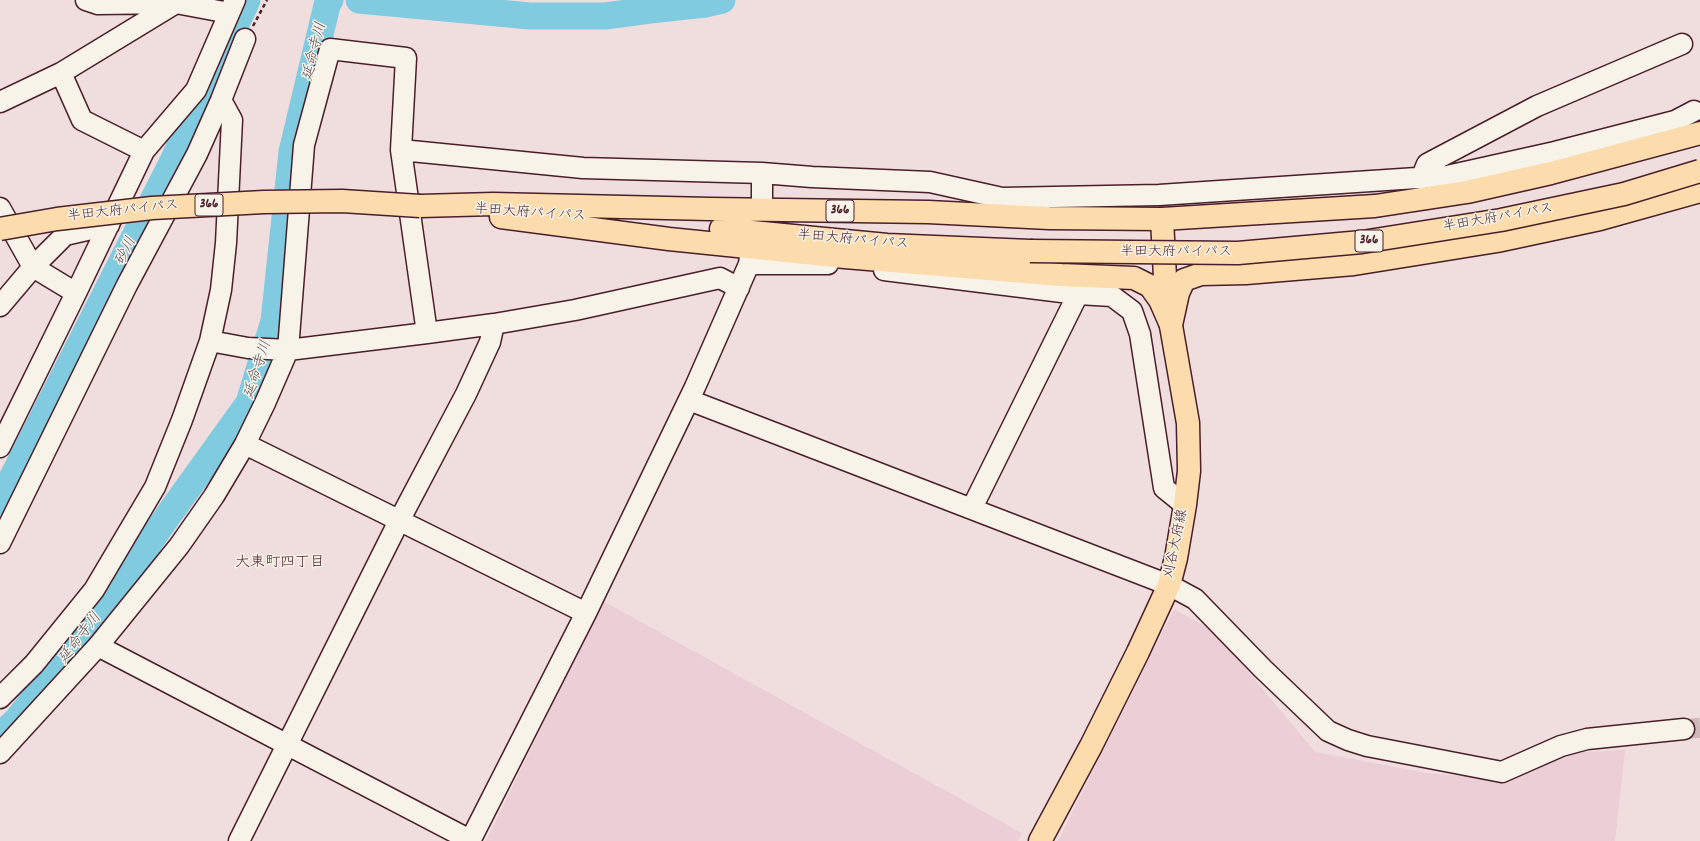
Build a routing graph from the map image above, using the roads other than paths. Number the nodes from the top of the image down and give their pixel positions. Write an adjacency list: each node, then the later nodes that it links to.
1 (86, 0): 2 (street)
2 (176, 3): 3 (street); 6 (street)
3 (232, 7): 7 (street)
4 (245, 39): 8 (street)
5 (1682, 44): 16 (street)
6 (61, 73): 9 (street); 13 (street)
7 (197, 90): 8 (street); 13 (street)
8 (220, 100): 32 (street); 40 (street)
9 (0, 102)
10 (1694, 111): 16 (street)
11 (1700, 133): 21 (main road, 366)
12 (400, 150): 15 (street); 31 (street); 33 (street)
13 (144, 151): 22 (street)
14 (1700, 171): 19 (main road, 半田大府パイパス / 366, bridge)
15 (762, 174): 16 (street); 18 (street)
16 (1421, 179)
17 (1700, 191): 30 (main road, 366)
18 (762, 198)
19 (420, 206): 21 (main road, 366); 23 (main road, 半田大府パイパス / 366, bridge); 30 (main road, 366)
20 (0, 208): 24 (street)
21 (1162, 219): 30 (main road, 刈谷大府線)
22 (108, 225): 24 (street); 26 (street)
23 (0, 229)
24 (33, 267): 26 (street); 28 (street)
25 (739, 288): 27 (street); 29 (street); 34 (street)
26 (76, 293): 35 (street)
27 (1078, 294): 37 (street); 38 (street)
28 (0, 306)
29 (494, 324): 31 (street); 39 (street)
30 (1171, 325): 37 (main road, 刈谷大府線)
31 (427, 333): 33 (street)
32 (210, 341): 33 (street); 44 (street)
33 (287, 350): 36 (street)
34 (689, 400): 38 (street); 42 (street)
35 (3, 434)
36 (245, 444): 39 (street); 43 (street)
37 (1185, 505): 41 (main road, 刈谷大府線)
38 (972, 508): 41 (street)
39 (399, 520): 42 (street); 46 (street)
40 (0, 543)
41 (1169, 585): 45 (street); 50 (main road, 刈谷大府線)
42 (586, 613): 48 (street)
43 (98, 646): 46 (street); 47 (street)
44 (0, 698)
45 (1684, 729)
46 (288, 743): 48 (street); 49 (street)
47 (0, 753)
48 (470, 840)
49 (238, 841)
50 (1040, 841)

